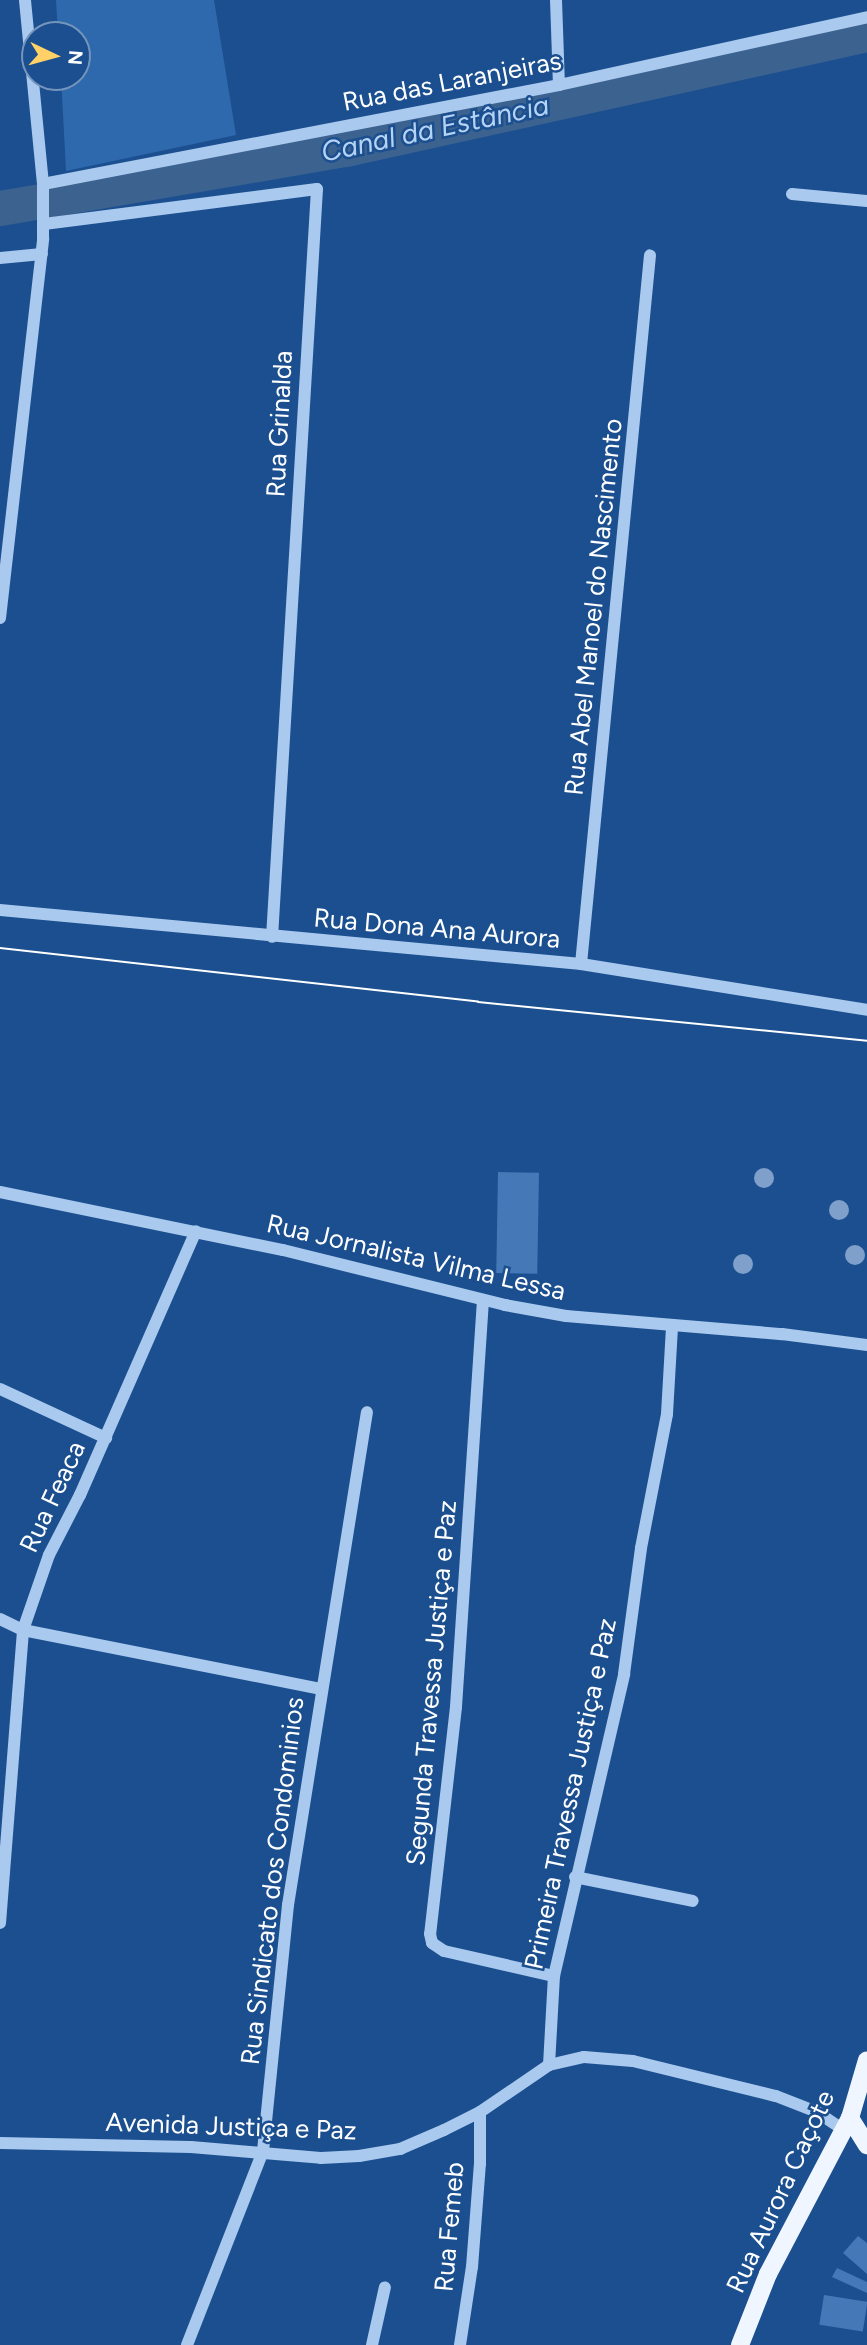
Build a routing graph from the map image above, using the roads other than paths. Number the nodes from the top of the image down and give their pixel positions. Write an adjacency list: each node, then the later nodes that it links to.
1 (25, 0): 5 (street)
2 (556, 0): 4 (street)
3 (867, 17): 4 (street, Rua das Laranjeiras)
4 (559, 85): 5 (street, Rua das Laranjeiras)
5 (43, 187): 8 (street)
6 (792, 194): 7 (street)
7 (867, 201)
8 (44, 223): 9 (street); 14 (street, Rua Grinalda)
9 (42, 254): 11 (street); 12 (street)
10 (650, 255): 15 (street, Rua Abel Manoel do Nascimento)
11 (0, 258)
12 (0, 618)
13 (0, 910): 14 (street, Rua Dona Ana Aurora)
14 (272, 937): 15 (street, Rua Dona Ana Aurora)
15 (582, 964): 16 (street, Rua Dona Ana Aurora)
16 (867, 1010)
17 (0, 1192): 18 (street, Rua Jornalista Vilma Lessa)
18 (195, 1231): 19 (street, Rua Jornalista Vilma Lessa); 24 (street, Rua Feaca)
19 (483, 1300): 20 (street, Rua Jornalista Vilma Lessa); 32 (street, Segunda Travessa Justiça e Paz)
20 (672, 1326): 21 (street, Rua Jornalista Vilma Lessa); 28 (street, Primeira Travessa Justiça e Paz)
21 (867, 1345)
22 (0, 1389): 24 (street)
23 (367, 1412): 27 (street, Rua Sindicato dos Condominios)
24 (106, 1438): 26 (street, Rua Feaca)
25 (0, 1619): 26 (street)
26 (23, 1630): 27 (street); 29 (street, Rua Feaca)
27 (320, 1689): 39 (street, Rua Sindicato dos Condominios)
28 (575, 1877): 30 (street); 32 (street, Primeira Travessa Justiça e Paz)
29 (1, 1893): 31 (street, Rua Feaca)
30 (693, 1901)
31 (0, 1923)
32 (554, 1976): 34 (street, Primeira Travessa Justiça e Paz)
33 (867, 2060): 36 (main road, Rua Aurora Caçote)
34 (549, 2064): 35 (street, Avenida Justiça e Paz); 36 (street, Avenida Justiça e Paz)
35 (480, 2112): 39 (street, Avenida Justiça e Paz); 43 (street, Rua Femeb)
36 (847, 2124): 38 (main road); 44 (main road, Rua Aurora Caçote)
37 (0, 2143): 39 (street, Avenida Justiça e Paz)
38 (867, 2145)
39 (263, 2151): 41 (street, Rua Sindicato dos Condominios)
40 (385, 2287): 42 (street)
41 (187, 2345)
42 (372, 2345)
43 (460, 2345)
44 (740, 2345)

